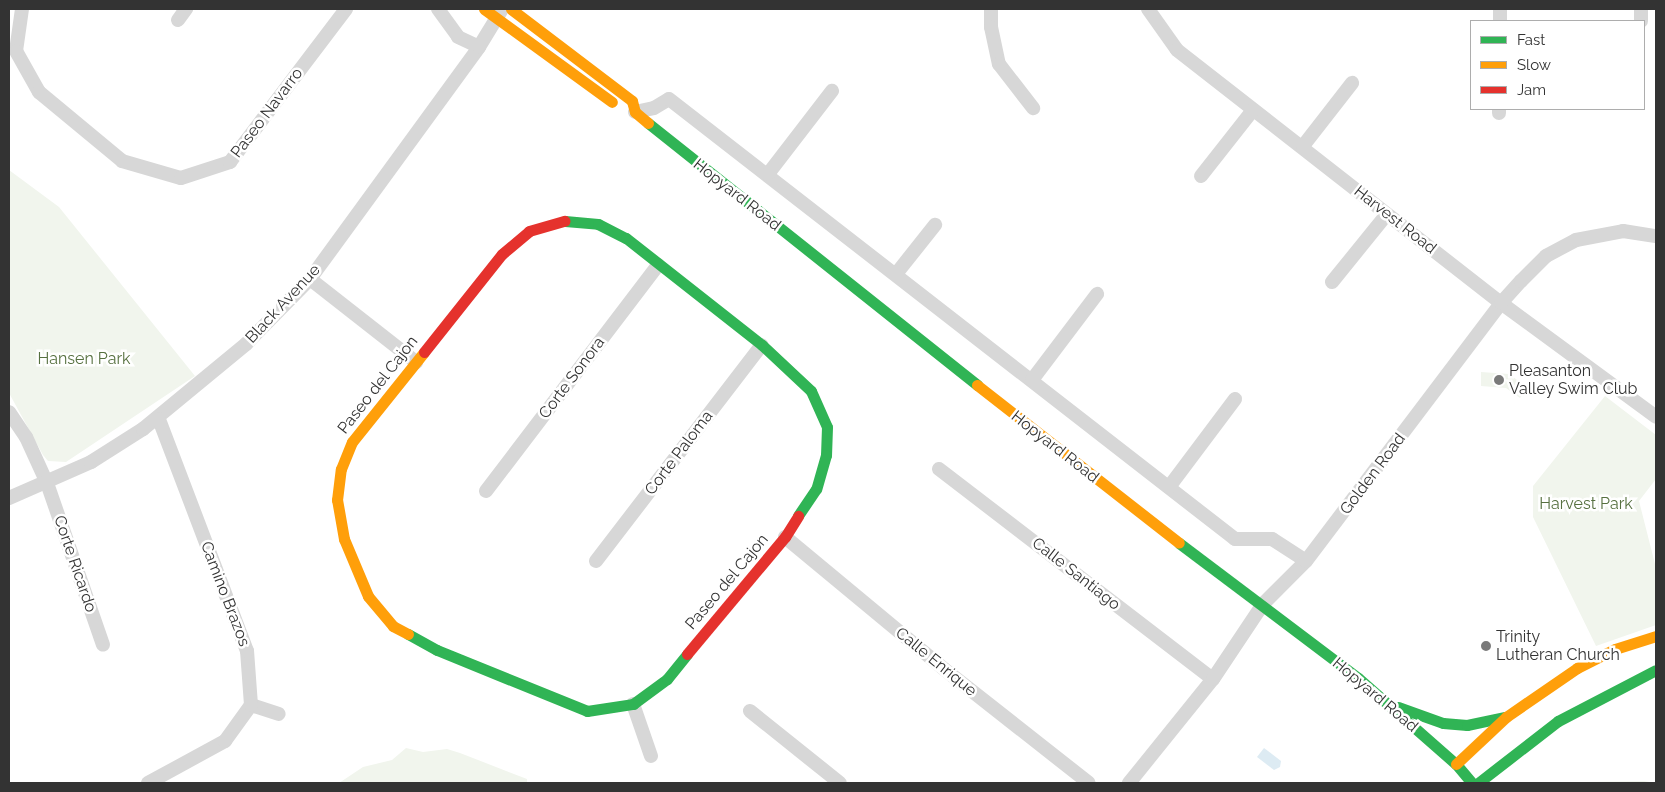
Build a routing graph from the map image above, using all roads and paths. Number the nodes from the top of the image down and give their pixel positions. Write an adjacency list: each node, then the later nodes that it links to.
1 (22, 9): 2 (street, Paseo Navarro)
2 (346, 9)
3 (438, 9): 9 (street)
4 (484, 9): 8 (main road, Hopyard Road)
5 (511, 9): 14 (main road, Hopyard Road)
6 (991, 9): 12 (street)
7 (1148, 9): 13 (street, Harvest Road)
8 (500, 13): 9 (street, Black Avenue); 14 (main road, Hopyard Road)
9 (479, 47): 23 (street, Black Avenue)
10 (1352, 83): 15 (street)
11 (832, 91): 16 (street)
12 (1033, 108)
13 (1253, 110): 15 (street, Harvest Road); 17 (street)
14 (636, 112): 16 (street); 42 (main road, Hopyard Road)
15 (1303, 146): 18 (street, Harvest Road)
16 (768, 174): 22 (street)
17 (1201, 176)
18 (1387, 214): 24 (street); 26 (street, Harvest Road)
19 (935, 226): 22 (street)
20 (1656, 236): 26 (street, Golden Road)
21 (658, 265): 27 (main road, Paseo del Cajon); 28 (main road, Paseo del Cajon); 37 (street, Corte Sonora)
22 (896, 274): 29 (street)
23 (310, 279): 28 (street); 33 (street, Black Avenue)
24 (1332, 282)
25 (1097, 294): 29 (street)
26 (1501, 303): 32 (street, Harvest Road); 41 (street, Golden Road)
27 (762, 345): 39 (main road, Paseo del Cajon); 40 (street, Corte Paloma)
28 (416, 362): 48 (main road, Paseo del Cajon)
29 (1032, 380): 36 (street)
30 (1235, 399): 36 (street)
31 (9, 412): 35 (street, Corte Ricardo)
32 (1656, 417)
33 (158, 419): 35 (street, Black Avenue); 49 (street, Camino Brazos)
34 (939, 469): 46 (street, Calle Santiago)
35 (46, 483): 38 (street, Black Avenue); 44 (street, Corte Ricardo)
36 (1169, 487): 41 (street)
37 (486, 491)
38 (9, 498)
39 (785, 537): 48 (main road, Paseo del Cajon); 57 (street, Calle Enrique)
40 (596, 561)
41 (1306, 561): 42 (street, Golden Road)
42 (1263, 604): 46 (street, Golden Road); 47 (main road, Hopyard Road)
43 (1656, 636): 52 (main road)
44 (103, 645)
45 (1656, 670): 60 (main road)
46 (1213, 679): 58 (street, Golden Road)
47 (1384, 701): 52 (main road); 54 (main road, Hopyard Road)
48 (633, 704): 53 (street)
49 (251, 705): 51 (street); 55 (street)
50 (750, 711): 56 (street)
51 (280, 714)
52 (1506, 717): 54 (main road)
53 (651, 756)
54 (1456, 764): 59 (main road, Hopyard Road)
55 (148, 783)
56 (840, 783)
57 (1090, 783)
58 (1129, 783)
59 (1472, 783)
60 (1478, 783)

